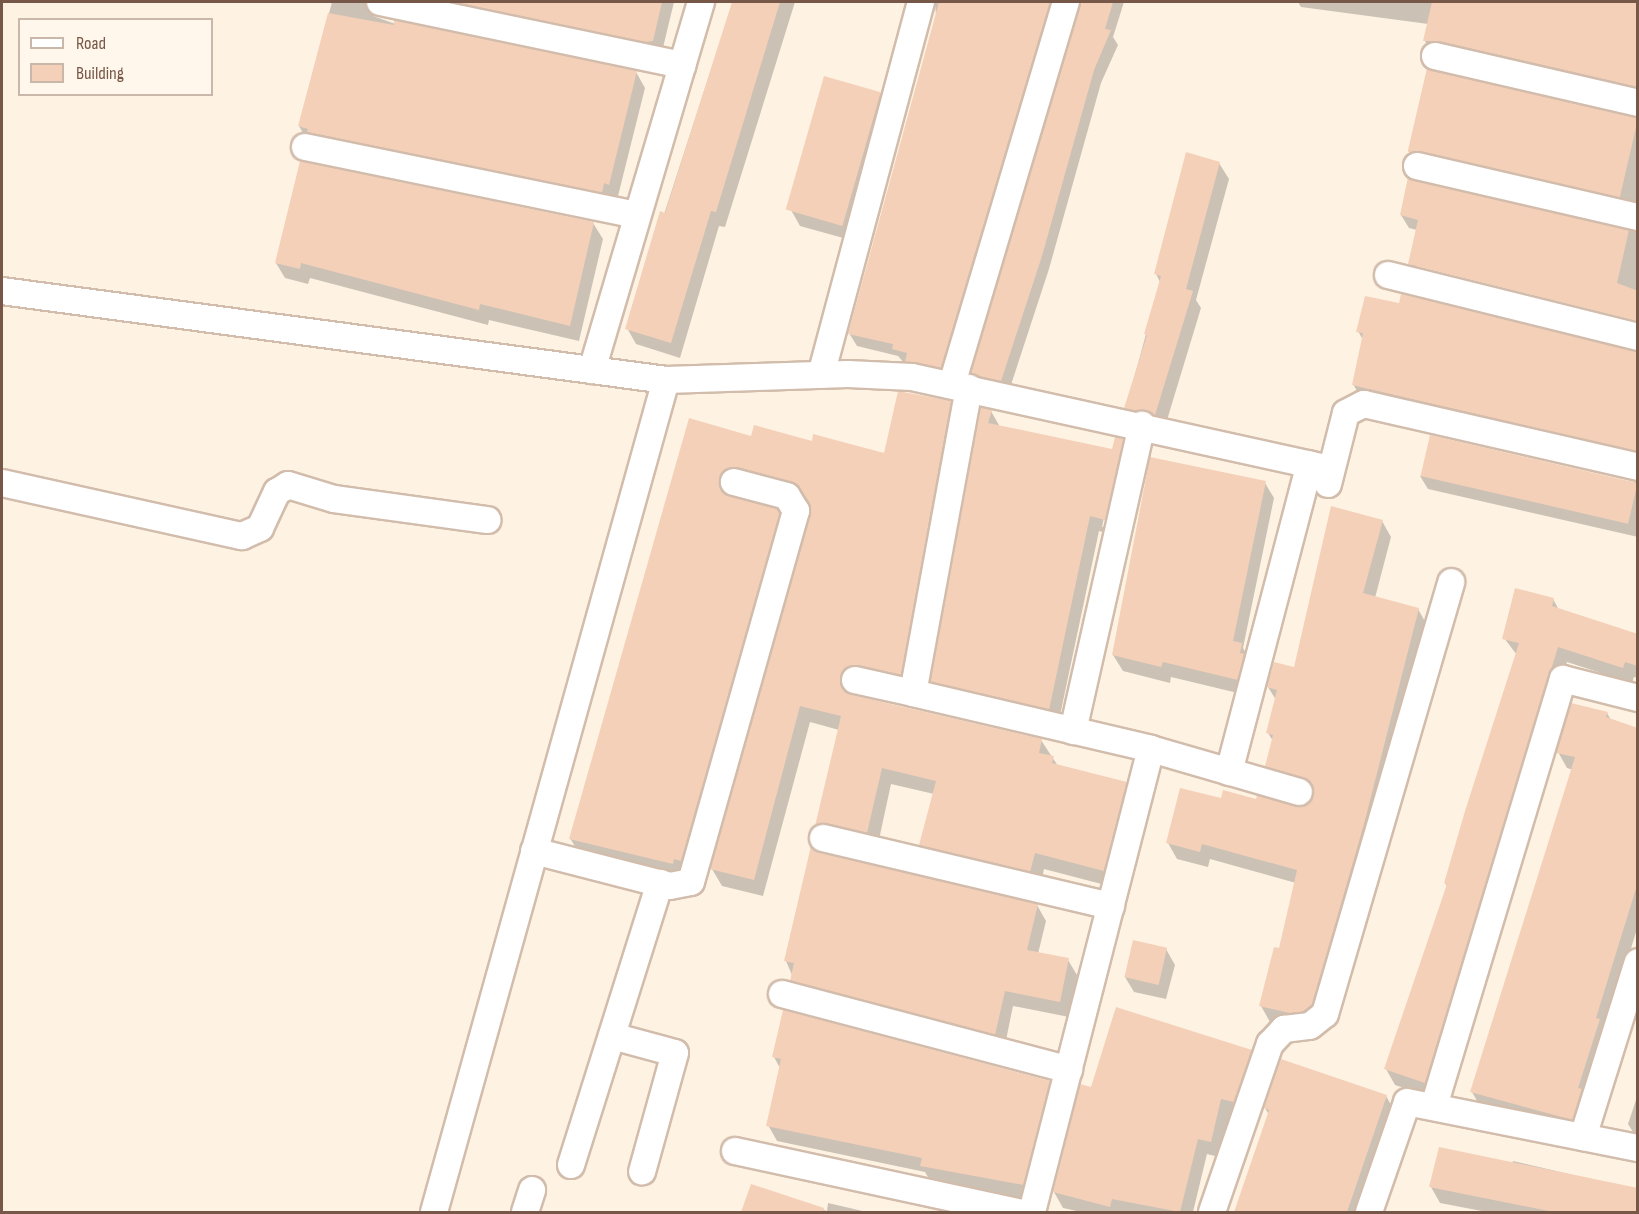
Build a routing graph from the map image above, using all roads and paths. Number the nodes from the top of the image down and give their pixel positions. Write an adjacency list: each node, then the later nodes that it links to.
1 (380, 2): 6 (street)
2 (701, 2): 6 (street)
3 (921, 2): 16 (street)
4 (1066, 2): 18 (street)
5 (1434, 56): 7 (street)
6 (682, 65): 10 (street)
7 (1638, 103)
8 (305, 147): 10 (street)
9 (1417, 166): 11 (street)
10 (636, 215): 15 (street)
11 (1638, 216)
12 (1388, 275): 14 (street)
13 (2, 291): 15 (street)
14 (1638, 337)
15 (592, 370): 17 (street)
16 (822, 375): 17 (street); 18 (street)
17 (666, 380): 34 (street)
18 (961, 386): 19 (street); 27 (street)
19 (1142, 425): 21 (street); 29 (street)
20 (1638, 467): 21 (street)
21 (1323, 472): 31 (street)
22 (734, 482): 35 (street)
23 (2, 483): 24 (street)
24 (488, 520)
25 (1451, 582): 50 (street)
26 (855, 680): 27 (street)
27 (913, 693): 29 (street)
28 (1638, 698): 41 (street)
29 (1073, 731): 30 (street)
30 (1151, 749): 31 (street); 36 (street)
31 (1229, 772): 32 (street)
32 (1299, 792)
33 (823, 838): 36 (street)
34 (534, 851): 35 (street); 47 (street)
35 (660, 883): 39 (street)
36 (1111, 906): 40 (street)
37 (1638, 962): 42 (street)
38 (782, 994): 40 (street)
39 (612, 1036): 45 (street); 46 (street)
40 (1069, 1070): 49 (street)
41 (1434, 1106): 42 (street); 51 (street)
42 (1583, 1137): 43 (street)
43 (1638, 1148)
44 (735, 1151): 48 (street)
45 (571, 1165)
46 (642, 1173)
47 (434, 1212)
48 (1017, 1212)
49 (1032, 1212)
50 (1212, 1212)
51 (1369, 1212)

